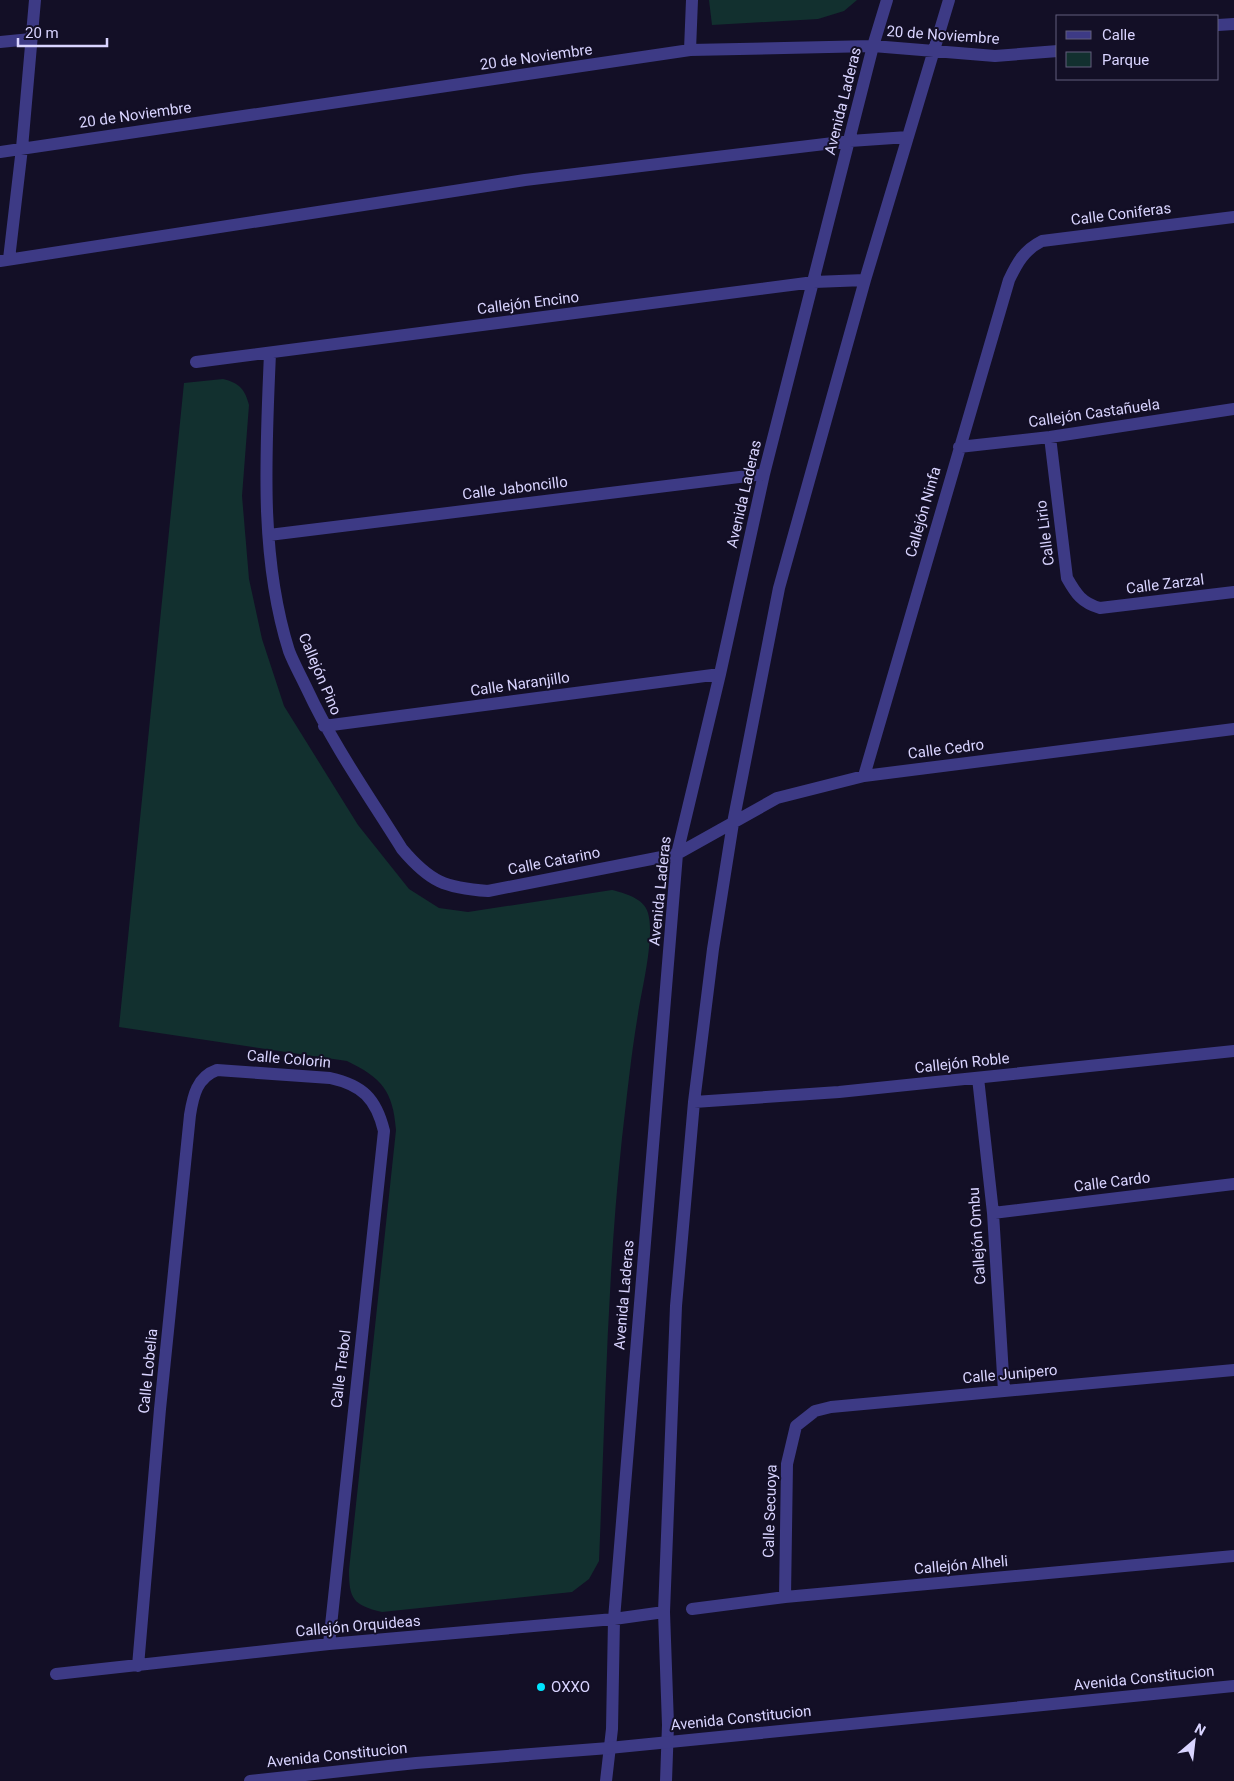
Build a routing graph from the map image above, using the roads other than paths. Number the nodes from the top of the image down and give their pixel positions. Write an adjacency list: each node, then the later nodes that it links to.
1 (34, 0): 7 (street)
2 (692, 0): 10 (street)
3 (887, 0): 9 (street, Avenida Laderas)
4 (949, 0): 12 (street)
5 (1234, 24): 6 (street)
6 (1219, 25)
7 (31, 39): 8 (street); 15 (street)
8 (0, 42)
9 (873, 46): 10 (street, 20 de Noviembre); 12 (street, 20 de Noviembre); 14 (street, Avenida Laderas)
10 (690, 50): 15 (street, 20 de Noviembre)
11 (1056, 51): 12 (street, 20 de Noviembre)
12 (934, 52): 13 (street)
13 (908, 137): 14 (street); 20 (street)
14 (850, 141): 19 (street); 21 (street, Avenida Laderas)
15 (22, 148): 16 (street, 20 de Noviembre); 19 (street)
16 (0, 152)
17 (1234, 217): 18 (street, Calle Coniferas)
18 (1019, 259): 26 (street, Callejón Ninfa)
19 (5, 260)
20 (865, 280): 21 (street, Callejón Encino); 35 (street)
21 (814, 282): 22 (street, Callejón Encino); 27 (street, Avenida Laderas)
22 (270, 353): 23 (street, Callejón Encino); 28 (street, Callejón Pino)
23 (196, 362)
24 (1234, 409): 25 (street, Callejón Castañuela)
25 (1050, 436): 26 (street, Callejón Castañuela); 30 (street, Calle Lirio)
26 (959, 447): 34 (street, Callejón Ninfa)
27 (764, 474): 28 (street, Calle Jaboncillo); 31 (street, Avenida Laderas)
28 (269, 534): 32 (street, Callejón Pino)
29 (1234, 592): 30 (street, Calle Zarzal)
30 (1100, 608)
31 (720, 674): 32 (street, Calle Naranjillo); 36 (street, Avenida Laderas)
32 (324, 726): 37 (street, Callejón Pino)
33 (1234, 729): 34 (street, Calle Cedro)
34 (864, 776): 35 (street, Calle Cedro)
35 (733, 823): 36 (street, Calle Cedro); 42 (street)
36 (677, 854): 37 (street, Calle Catarino); 52 (street, Avenida Laderas)
37 (437, 881)
38 (1234, 1051): 39 (street, Callejón Roble)
39 (978, 1078): 42 (street, Callejón Roble); 44 (street, Callejón Ombu)
40 (201, 1081): 41 (street, Calle Colorin); 54 (street, Calle Lobelia)
41 (372, 1100): 53 (street, Calle Trebol)
42 (694, 1102): 51 (street)
43 (1234, 1184): 44 (street, Calle Cardo)
44 (993, 1213): 46 (street, Callejón Ombu)
45 (1234, 1370): 46 (street, Calle Junipero)
46 (1004, 1391): 47 (street, Calle Junipero)
47 (796, 1426): 49 (street, Calle Secuoya)
48 (1234, 1556): 49 (street, Callejón Alheli)
49 (785, 1597): 50 (street, Callejón Alheli)
50 (692, 1609)
51 (664, 1612): 52 (street, Callejón Orquideas); 57 (street)
52 (614, 1619): 53 (street, Callejón Orquideas); 58 (street, Avenida Laderas)
53 (329, 1644): 54 (street, Callejón Orquideas)
54 (138, 1666): 55 (street, Callejón Orquideas)
55 (56, 1674)
56 (1234, 1686): 57 (street, Avenida Constitucion)
57 (667, 1742): 58 (street, Avenida Constitucion); 61 (street)
58 (609, 1748): 59 (street, Avenida Constitucion); 60 (street, Avenida Laderas)
59 (250, 1781)
60 (606, 1781)
61 (666, 1781)

